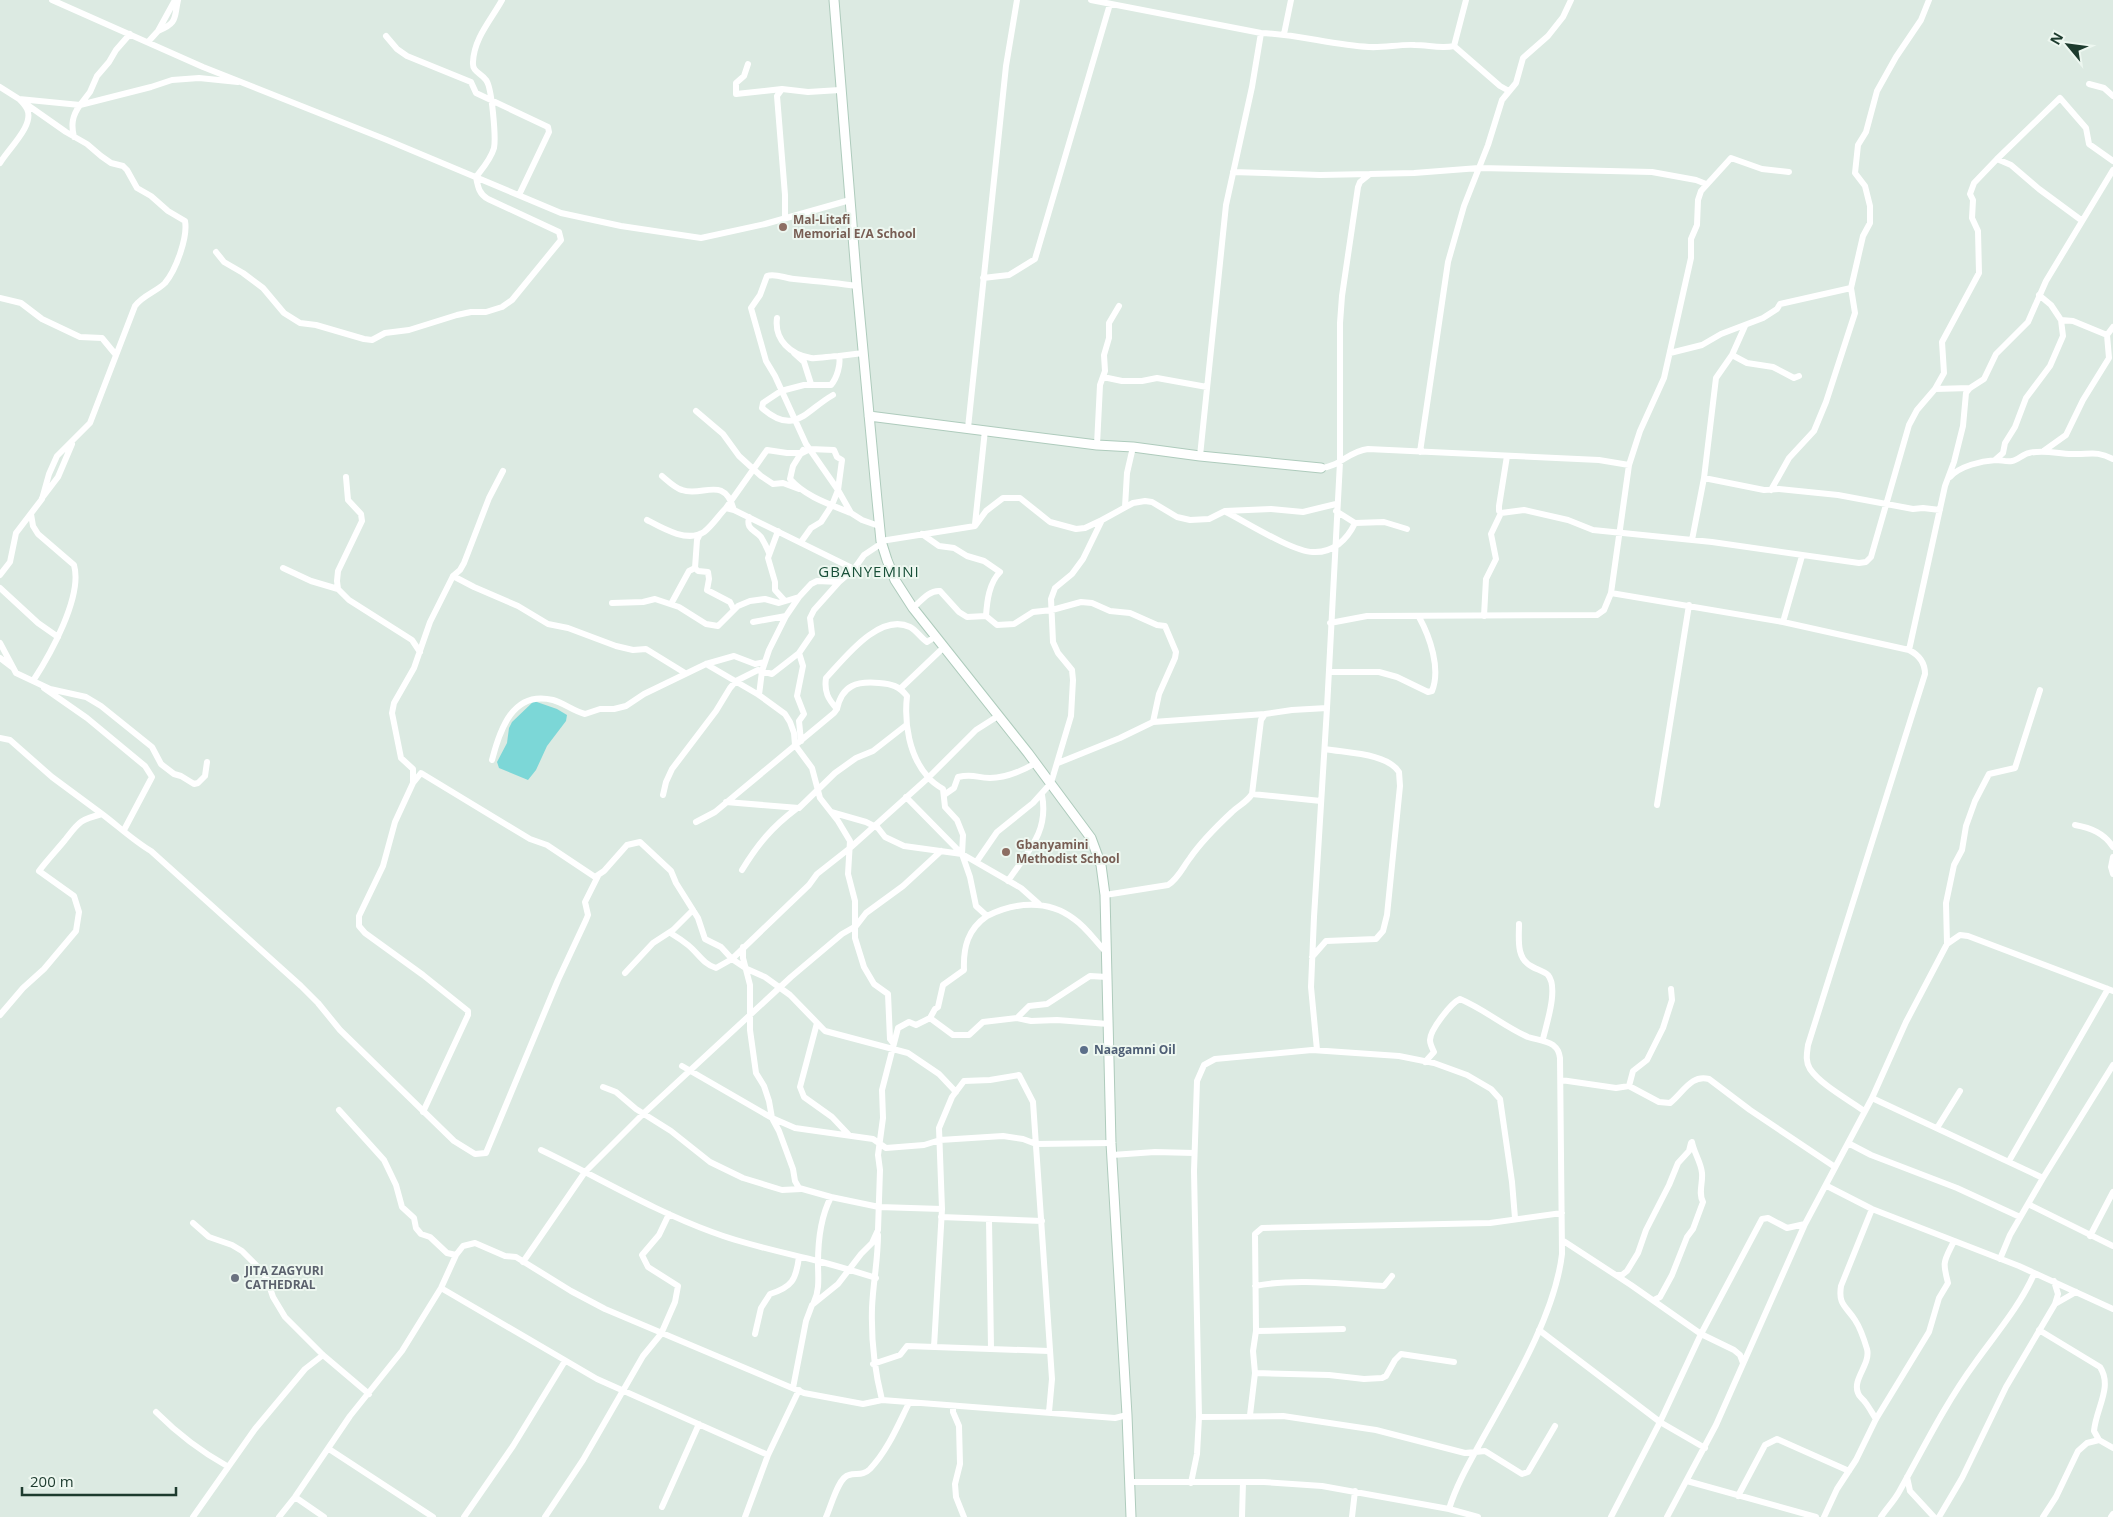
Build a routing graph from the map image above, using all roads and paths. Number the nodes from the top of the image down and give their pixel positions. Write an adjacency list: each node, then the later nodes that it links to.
1 (52, 0): 13 (street)
2 (176, 0): 16 (street)
3 (502, 0): 27 (street)
4 (834, 0): 23 (main road)
5 (1017, 0): 45 (street)
6 (1091, 0): 11 (street)
7 (1291, 0): 14 (street)
8 (1466, 0): 17 (street)
9 (1571, 0): 24 (street)
10 (1929, 0): 47 (street)
11 (1113, 3): 12 (street); 45 (street)
12 (1261, 32): 14 (street); 35 (street)
13 (130, 34): 16 (street); 28 (street)
14 (1284, 34): 17 (street)
15 (386, 36): 27 (street)
16 (148, 42): 19 (street)
17 (1454, 46): 24 (street)
18 (748, 64): 22 (street)
19 (240, 82): 28 (street); 38 (street)
20 (2089, 84): 25 (street)
21 (0, 87): 26 (street)
22 (782, 89): 23 (street); 42 (street)
23 (840, 90): 41 (main road)
24 (1509, 91): 33 (street)
25 (2113, 96)
26 (20, 99): 28 (street); 29 (street); 32 (street)
27 (492, 100): 38 (street); 40 (street)
28 (80, 105): 29 (street)
29 (74, 137): 59 (street)
30 (1997, 160): 31 (street); 43 (street); 67 (street)
31 (2113, 160)
32 (0, 163)
33 (1479, 168): 37 (street); 39 (street); 80 (street)
34 (2113, 170): 43 (street)
35 (1233, 172): 37 (street); 65 (street)
36 (1789, 172): 39 (street)
37 (1370, 174): 86 (street)
38 (476, 177): 40 (street); 44 (street)
39 (1706, 184): 58 (street)
40 (519, 195): 42 (street)
41 (850, 200): 42 (street); 46 (main road)
42 (785, 218)
43 (2081, 220): 48 (street)
44 (216, 252)
45 (983, 278): 73 (street)
46 (857, 286): 57 (main road); 68 (street)
47 (1851, 288): 53 (street); 97 (street)
48 (2039, 295): 52 (street); 66 (street)
49 (0, 298): 59 (street)
50 (1120, 306): 63 (street)
51 (777, 318): 56 (street)
52 (2060, 320): 55 (street); 85 (street)
53 (1745, 326): 58 (street); 60 (street)
54 (2113, 326): 55 (street)
55 (2107, 335): 79 (street)
56 (794, 352): 61 (street); 64 (street)
57 (863, 353): 61 (street); 71 (main road)
58 (1670, 353): 87 (street)
59 (116, 355): 75 (street)
60 (1732, 355): 62 (street); 93 (street)
61 (839, 356): 64 (street)
62 (1799, 376)
63 (1103, 377): 65 (street); 76 (street)
64 (811, 384): 68 (street)
65 (1207, 387): 82 (street)
66 (1970, 388): 67 (street); 94 (street)
67 (1935, 389): 100 (street)
68 (781, 391): 72 (street); 72 (street)
69 (833, 395): 72 (street)
70 (696, 411): 88 (street)
71 (870, 416): 73 (main road); 115 (main road)
72 (794, 420): 77 (street)
73 (968, 428): 74 (main road)
74 (985, 430): 76 (main road); 116 (street)
75 (73, 441): 99 (street); 99 (street)
76 (1097, 444): 78 (main road)
77 (808, 447): 81 (street); 96 (street); 96 (street)
78 (1133, 447): 82 (main road); 102 (street)
79 (2045, 450): 84 (street); 85 (street)
80 (1420, 452): 83 (street); 86 (street)
81 (802, 453): 88 (street); 95 (street)
82 (1200, 456): 89 (main road)
83 (1507, 456): 87 (street); 109 (street)
84 (2113, 459)
85 (1995, 460): 94 (street)
86 (1340, 462): 89 (street); 103 (street)
87 (1629, 465): 119 (street)
88 (753, 468): 95 (street); 98 (street)
89 (1321, 468)
90 (503, 471): 132 (street)
91 (662, 476): 98 (street)
92 (346, 477): 135 (street)
93 (1704, 478): 97 (street); 122 (street)
94 (1948, 479): 106 (street)
95 (799, 489): 101 (street)
96 (838, 490): 101 (street); 108 (street)
97 (1771, 490): 100 (street)
98 (731, 499): 104 (street); 105 (street)
99 (42, 500): 110 (street)
100 (1888, 504): 106 (street); 127 (street)
101 (832, 505): 108 (street); 123 (street)
102 (1125, 507): 107 (street); 113 (street)
103 (1336, 507): 107 (street); 114 (street); 125 (street)
104 (726, 508): 105 (street); 120 (street)
105 (734, 510): 111 (street)
106 (1940, 510): 156 (street)
107 (1225, 511): 125 (street)
108 (851, 513): 115 (street)
109 (1501, 513): 119 (street); 147 (street)
110 (31, 514): 131 (street); 152 (street)
111 (749, 517): 118 (street); 126 (street)
112 (647, 520): 120 (street)
113 (1102, 520): 116 (street); 144 (street)
114 (1355, 523): 117 (street); 125 (street)
115 (879, 526): 124 (main road)
116 (975, 526): 121 (street)
117 (1407, 529)
118 (778, 530): 123 (street); 126 (street)
119 (1620, 532): 122 (street); 136 (street)
120 (700, 534): 129 (street)
121 (922, 534): 124 (street); 146 (street)
122 (1692, 540): 127 (street)
123 (801, 542): 130 (street)
124 (882, 542): 130 (street); 142 (main road)
125 (1336, 547): 151 (street)
126 (769, 553): 138 (street)
127 (1802, 556): 150 (street)
128 (283, 568): 135 (street)
129 (695, 568): 140 (street); 143 (street)
130 (854, 569): 133 (street)
131 (0, 575)
132 (453, 576): 157 (street); 165 (street)
133 (839, 582): 137 (street); 158 (street)
134 (0, 588): 152 (street)
135 (338, 589): 157 (street)
136 (1611, 593): 141 (street); 147 (street)
137 (799, 597): 138 (street); 145 (street)
138 (785, 601): 143 (street)
139 (612, 603): 140 (street)
140 (671, 604): 143 (street)
141 (1689, 605): 150 (street); 198 (street)
142 (912, 608): 146 (street); 153 (main road)
143 (734, 610)
144 (1052, 610): 146 (street); 176 (street); 184 (street)
145 (786, 616): 149 (street); 160 (street)
146 (986, 616)
147 (1484, 616): 148 (street)
148 (1419, 617): 151 (street); 164 (street)
149 (753, 622)
150 (1783, 622): 156 (street)
151 (1330, 623): 164 (street)
152 (58, 637): 167 (street)
153 (935, 638): 155 (main road); 173 (street)
154 (0, 643): 162 (street)
155 (943, 648): 169 (street); 175 (main road)
156 (1910, 650): 254 (street)
157 (420, 652): 185 (street)
158 (799, 653): 163 (street); 179 (street)
159 (0, 658): 162 (street)
160 (765, 662): 161 (street); 163 (street)
161 (706, 664): 165 (street); 166 (street)
162 (13, 668): 167 (street)
163 (762, 671): 166 (street); 171 (street)
164 (1329, 672): 172 (street)
165 (685, 673): 181 (street)
166 (736, 680): 171 (street); 194 (street)
167 (33, 681): 168 (street)
168 (41, 685): 182 (street); 205 (street)
169 (901, 688): 173 (street); 177 (street)
170 (2040, 690): 223 (street)
171 (759, 695): 179 (street)
172 (1327, 708): 174 (street); 180 (street)
173 (837, 709): 179 (street)
174 (1264, 714): 176 (street); 191 (street)
175 (998, 716): 183 (main road); 187 (street)
176 (1153, 722): 184 (street)
177 (905, 726): 187 (street); 190 (street)
178 (1, 736): 201 (street)
179 (798, 743): 190 (street); 197 (street)
180 (1325, 749): 196 (street); 226 (street)
181 (492, 760)
182 (207, 762)
183 (1036, 763): 189 (main road); 192 (street)
184 (1058, 763): 189 (street)
185 (414, 769): 186 (street); 188 (street)
186 (421, 773): 188 (street); 214 (street)
187 (928, 778): 192 (street); 195 (street)
188 (413, 783): 255 (street)
189 (1051, 783): 193 (street); 216 (main road)
190 (818, 789): 199 (street); 200 (street)
191 (1252, 794): 196 (street); 216 (street)
192 (944, 795): 209 (street)
193 (1042, 795): 211 (street); 215 (street)
194 (663, 796)
195 (906, 797): 204 (street); 209 (street)
196 (1321, 801): 226 (street)
197 (726, 802): 199 (street); 202 (street)
198 (1657, 805)
199 (796, 809): 212 (street)
200 (831, 812): 204 (street); 207 (street)
201 (102, 814): 205 (street); 234 (street)
202 (696, 822)
203 (2075, 825): 206 (street)
204 (873, 826): 207 (street); 208 (street)
205 (124, 830): 255 (street)
206 (2113, 847)
207 (850, 848): 221 (street); 224 (street)
208 (941, 851): 209 (street); 221 (street)
209 (962, 854): 211 (street); 219 (street)
210 (2113, 856): 213 (street)
211 (977, 861): 215 (street)
212 (742, 870)
213 (2113, 874)
214 (598, 876): 218 (street); 255 (street)
215 (1008, 880): 217 (street)
216 (1106, 895): 225 (main road)
217 (1040, 905): 219 (street); 225 (street)
218 (693, 910): 227 (street); 229 (street)
219 (987, 916): 236 (street)
220 (1519, 924): 240 (street)
221 (856, 926): 231 (street); 241 (street)
222 (672, 934): 227 (street)
223 (1947, 944): 233 (street); 252 (street)
224 (743, 947): 227 (street); 228 (street)
225 (1106, 952): 230 (main road)
226 (1312, 957): 242 (street)
227 (732, 959): 228 (street)
228 (746, 970): 231 (street); 235 (street)
229 (625, 973)
230 (1107, 977): 237 (street); 239 (main road)
231 (780, 988): 235 (street); 238 (street)
232 (1670, 989): 248 (street)
233 (2110, 990): 268 (street)
234 (0, 1015)
235 (751, 1016): 246 (street); 257 (street)
236 (930, 1018): 237 (street); 241 (street)
237 (1017, 1018): 239 (street)
238 (816, 1023): 241 (street); 259 (street)
239 (1108, 1024): 262 (main road)
240 (1543, 1040): 243 (street); 247 (street)
241 (892, 1046): 251 (street); 261 (street)
242 (1317, 1050): 243 (street); 266 (street)
243 (1425, 1062): 284 (street)
244 (2113, 1065): 271 (street)
245 (682, 1066): 246 (street)
246 (690, 1070): 256 (street); 257 (street)
247 (1561, 1080): 248 (street); 281 (street)
248 (1629, 1086): 269 (street)
249 (603, 1087): 256 (street)
250 (1960, 1091): 258 (street)
251 (956, 1092): 260 (street); 264 (street)
252 (1872, 1098): 254 (street); 258 (street)
253 (339, 1110): 294 (street)
254 (1864, 1111): 263 (street)
255 (423, 1112)
256 (643, 1114): 270 (street); 273 (street)
257 (772, 1118): 259 (street); 273 (street)
258 (1937, 1128): 268 (street)
259 (849, 1135): 261 (street)
260 (940, 1140): 261 (street); 264 (street); 278 (street)
261 (879, 1143): 277 (street)
262 (1111, 1143): 264 (street); 267 (main road)
263 (1848, 1143): 269 (street); 283 (street)
264 (1036, 1144): 286 (street)
265 (541, 1150): 270 (street)
266 (1194, 1153): 267 (street); 341 (street)
267 (1112, 1155): 339 (main road)
268 (2009, 1161): 271 (street)
269 (1835, 1167): 272 (street)
270 (585, 1172): 280 (street); 298 (street)
271 (2042, 1178): 276 (street)
272 (1827, 1186): 279 (street); 288 (street)
273 (804, 1189): 275 (street)
274 (2113, 1192): 290 (street)
275 (831, 1197): 277 (street); 297 (street)
276 (2028, 1204): 283 (street); 290 (street)
277 (879, 1207): 278 (street); 289 (street)
278 (942, 1209): 282 (street)
279 (1872, 1209): 292 (street); 342 (street)
280 (669, 1214): 295 (street); 318 (street)
281 (1562, 1214): 284 (street); 291 (street)
282 (941, 1217): 285 (street); 321 (street)
283 (2020, 1217): 296 (street)
284 (1515, 1218): 307 (street)
285 (989, 1220): 286 (street); 322 (street)
286 (1042, 1221): 323 (street)
287 (193, 1222): 324 (street)
288 (1805, 1224): 320 (street); 327 (street)
289 (878, 1230): 299 (street); 304 (street)
290 (2090, 1236): 293 (street)
291 (1562, 1240): 302 (street); 315 (street)
292 (1954, 1241): 296 (street); 342 (street)
293 (2113, 1246)
294 (456, 1255): 298 (street); 308 (street)
295 (798, 1257): 297 (street); 319 (street)
296 (2000, 1259): 301 (street)
297 (818, 1261): 299 (street); 312 (street)
298 (523, 1262): 318 (street)
299 (848, 1270): 304 (street); 312 (street)
300 (1627, 1271): 302 (street); 306 (street); 310 (street)
301 (2034, 1274): 305 (street); 354 (street)
302 (1616, 1275): 306 (street)
303 (1392, 1276): 307 (street)
304 (876, 1278): 328 (street)
305 (2054, 1282): 309 (street); 311 (street)
306 (1631, 1285): 310 (street)
307 (1255, 1286): 317 (street)
308 (441, 1288): 325 (street); 333 (street)
309 (2076, 1292): 311 (street); 313 (street)
310 (1658, 1300): 320 (street)
311 (2056, 1304): 316 (street)
312 (812, 1306): 331 (street)
313 (2113, 1309)
314 (1344, 1329): 317 (street)
315 (1539, 1330): 343 (street); 350 (street)
316 (2039, 1330): 330 (street); 383 (street)
317 (1256, 1332): 329 (street)
318 (661, 1334): 331 (street); 332 (street)
319 (755, 1334)
320 (1701, 1334): 327 (street); 343 (street)
321 (934, 1347): 322 (street); 328 (street)
322 (991, 1348): 323 (street)
323 (1049, 1351): 338 (street)
324 (323, 1355): 333 (street); 352 (street)
325 (565, 1361): 332 (street); 368 (street)
326 (1454, 1362): 329 (street)
327 (1743, 1363): 347 (street)
328 (874, 1364): 334 (street)
329 (1255, 1373): 340 (street)
330 (2111, 1383): 346 (street)
331 (796, 1389): 334 (street); 351 (street)
332 (623, 1390): 344 (street); 369 (street)
333 (369, 1394): 349 (street)
334 (882, 1400): 335 (street)
335 (909, 1403): 336 (street); 371 (street)
336 (953, 1406): 338 (street); 372 (street)
337 (156, 1412): 352 (street)
338 (1049, 1412): 339 (street)
339 (1127, 1415): 356 (main road)
340 (1250, 1415): 341 (street); 350 (street)
341 (1198, 1417): 358 (street)
342 (1876, 1419): 353 (street)
343 (1660, 1422): 347 (street); 377 (street)
344 (699, 1424): 351 (street); 362 (street)
345 (1556, 1426): 350 (street)
346 (2099, 1440): 348 (street); 384 (street)
347 (1705, 1448): 355 (street)
348 (2113, 1448)
349 (329, 1449): 361 (street); 367 (street)
350 (1476, 1452): 363 (street)
351 (768, 1455): 370 (street)
352 (227, 1466): 364 (street)
353 (1849, 1471): 360 (street); 380 (street)
354 (1907, 1477): 381 (street); 382 (street)
355 (1687, 1481): 360 (street); 378 (street)
356 (1129, 1482): 358 (street); 373 (main road)
357 (1243, 1482): 358 (street); 359 (street); 374 (street)
358 (1191, 1483)
359 (1355, 1491): 363 (street); 375 (street)
360 (1738, 1496): 379 (street)
361 (295, 1497): 365 (street); 366 (street)
362 (662, 1507)
363 (1449, 1509): 376 (street)
364 (193, 1517)
365 (279, 1517)
366 (324, 1517)
367 (433, 1517)
368 (464, 1517)
369 (545, 1517)
370 (745, 1517)
371 (826, 1517)
372 (964, 1517)
373 (1131, 1517)
374 (1242, 1517)
375 (1352, 1517)
376 (1478, 1517)
377 (1610, 1517)
378 (1667, 1517)
379 (1816, 1517)
380 (1824, 1517)
381 (1882, 1517)
382 (1934, 1517)
383 (1939, 1517)
384 (2043, 1517)

